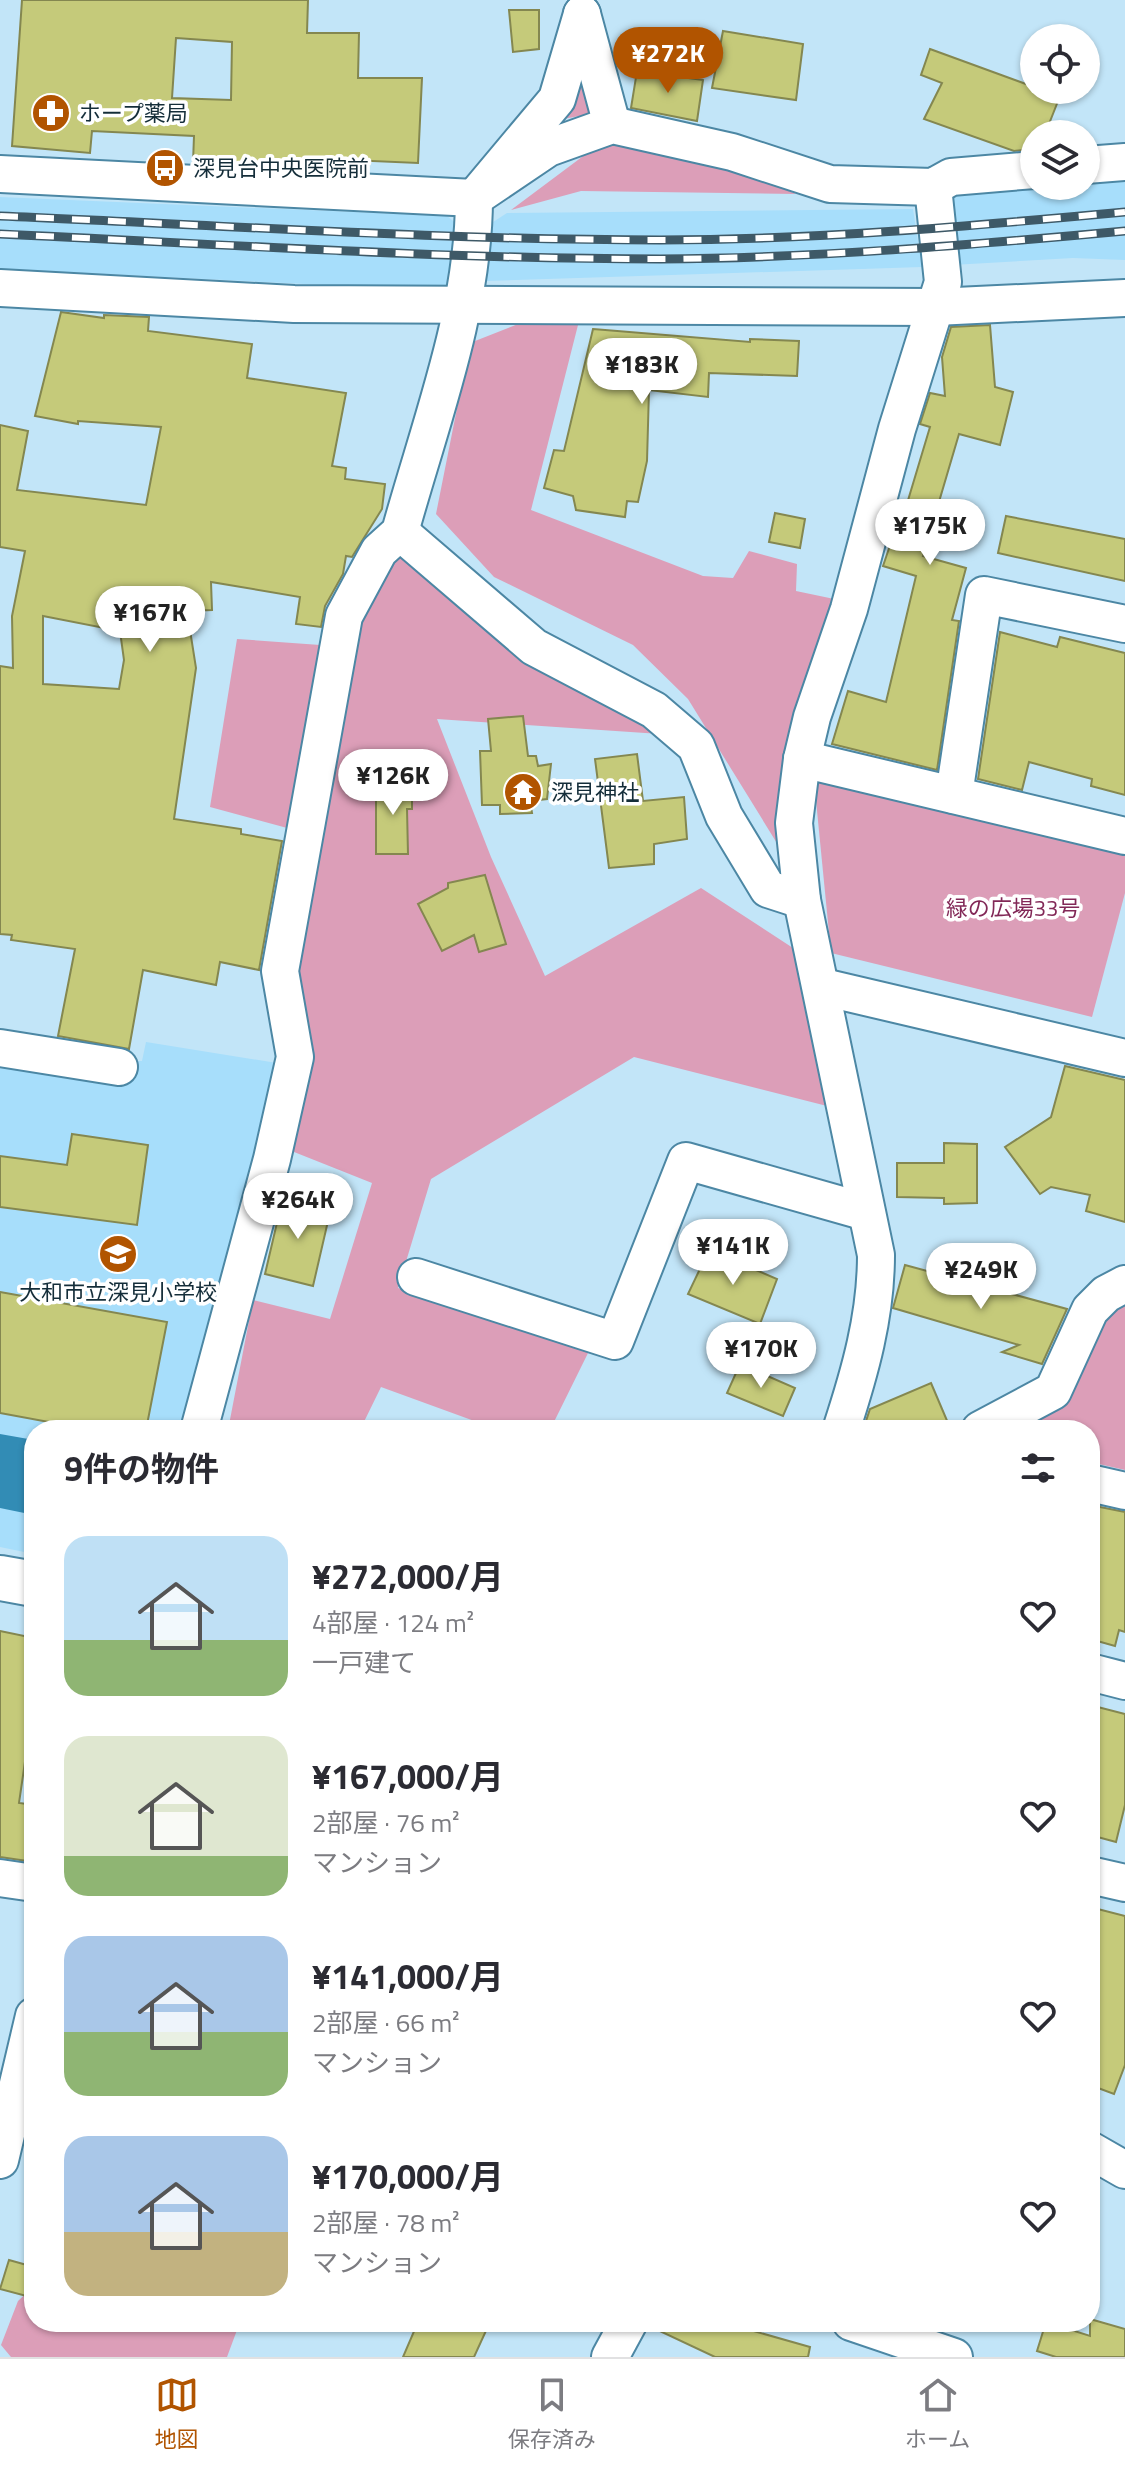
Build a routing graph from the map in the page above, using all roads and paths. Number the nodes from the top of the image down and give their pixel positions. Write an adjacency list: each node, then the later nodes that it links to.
1 (580, 7): 2 (street); 8 (street)
2 (612, 125): 7 (street); 8 (street)
3 (1125, 162): 4 (street)
4 (1100, 164)
5 (1020, 171): 7 (street)
6 (0, 174): 8 (street)
7 (933, 187): 12 (street)
8 (474, 198): 11 (street)
9 (0, 288): 11 (street)
10 (1125, 298): 12 (street)
11 (463, 304): 12 (street); 13 (street)
12 (935, 307): 15 (street)
13 (400, 532): 18 (street); 26 (street)
14 (1125, 624): 16 (street)
15 (802, 759): 16 (street); 18 (street)
16 (954, 795): 17 (street)
17 (1125, 836)
18 (802, 900): 19 (street)
19 (823, 987): 21 (street); 23 (street)
20 (0, 1048): 22 (street)
21 (1125, 1058)
22 (119, 1067)
23 (866, 1212): 24 (street); 27 (street)
24 (416, 1277)
25 (1125, 1284): 28 (street)
26 (202, 1420)
27 (844, 1420)
28 (999, 1420)
29 (1100, 1485): 30 (street)
30 (1125, 1491)
31 (0, 1578): 32 (street)
32 (24, 1582)
33 (1100, 1675): 34 (street)
34 (1125, 1681)
35 (1100, 1877): 38 (street)
36 (0, 1878): 37 (street)
37 (24, 1882)
38 (1125, 1883)
39 (24, 2058): 41 (street)
40 (1100, 2156): 42 (street)
41 (0, 2160)
42 (1125, 2170)
43 (880, 2332): 44 (street)
44 (954, 2357)

